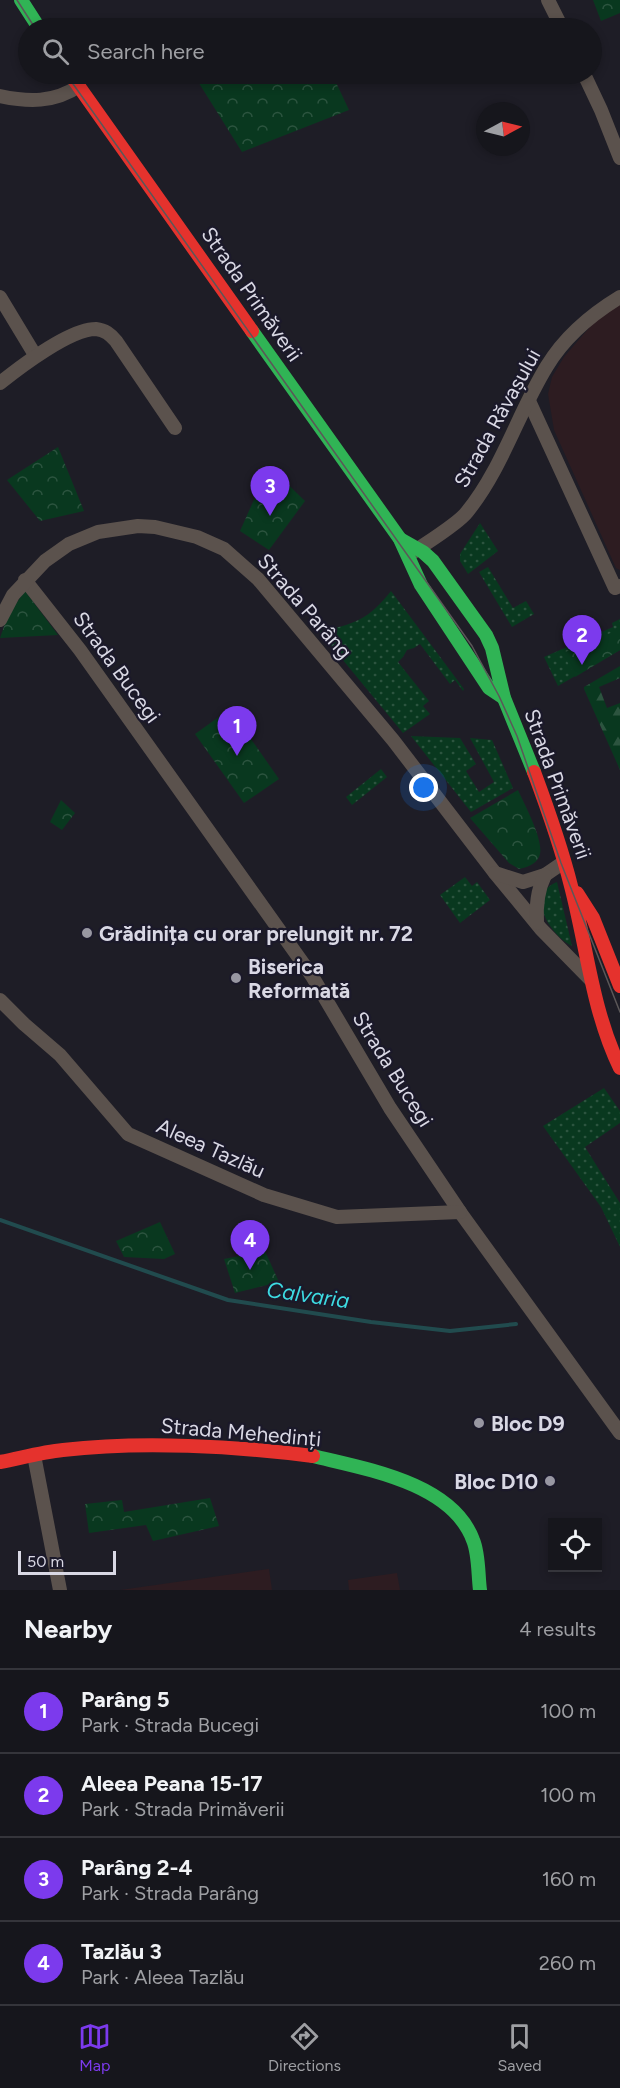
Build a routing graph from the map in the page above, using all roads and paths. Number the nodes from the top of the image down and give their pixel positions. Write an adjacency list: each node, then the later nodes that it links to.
1 (21, 0): 3 (main road)
2 (548, 0): 4 (street)
3 (33, 18)
4 (557, 18)
5 (589, 84): 8 (street)
6 (79, 86): 7 (street); 15 (main road, Strada Primăverii)
7 (0, 96)
8 (620, 158)
9 (0, 297): 11 (street)
10 (620, 297): 13 (street, Strada Răvașului)
11 (35, 355): 12 (street); 14 (street)
12 (0, 383)
13 (529, 401): 15 (street, Strada Răvașului); 17 (street)
14 (175, 428)
15 (413, 552): 19 (main road, Strada Primăverii); 19 (main road, Strada Primăverii)
16 (25, 580): 18 (street, Strada Parâng); 21 (street, Strada Parâng); 29 (street, Strada Bucegi)
17 (617, 587)
18 (0, 620)
19 (504, 698): 20 (main road, Strada Primăverii)
20 (564, 862): 22 (street); 23 (main road, Strada Primăverii)
21 (495, 873): 22 (street); 24 (street, Strada Parâng)
22 (545, 875): 24 (street)
23 (571, 884): 25 (main road, Strada Primăverii); 26 (main road, Strada Primăverii)
24 (537, 924): 25 (street, Strada Parâng)
25 (591, 980): 28 (main road, Strada Primăverii)
26 (620, 986)
27 (0, 1000): 29 (street, Aleea Tazlău)
28 (620, 1068)
29 (460, 1212): 30 (street, Strada Bucegi)
30 (620, 1433)
31 (34, 1455): 32 (main road, Strada Mehedinți); 33 (street); 34 (main road, Strada Mehedinți)
32 (0, 1462)
33 (60, 1590)
34 (480, 1590)

